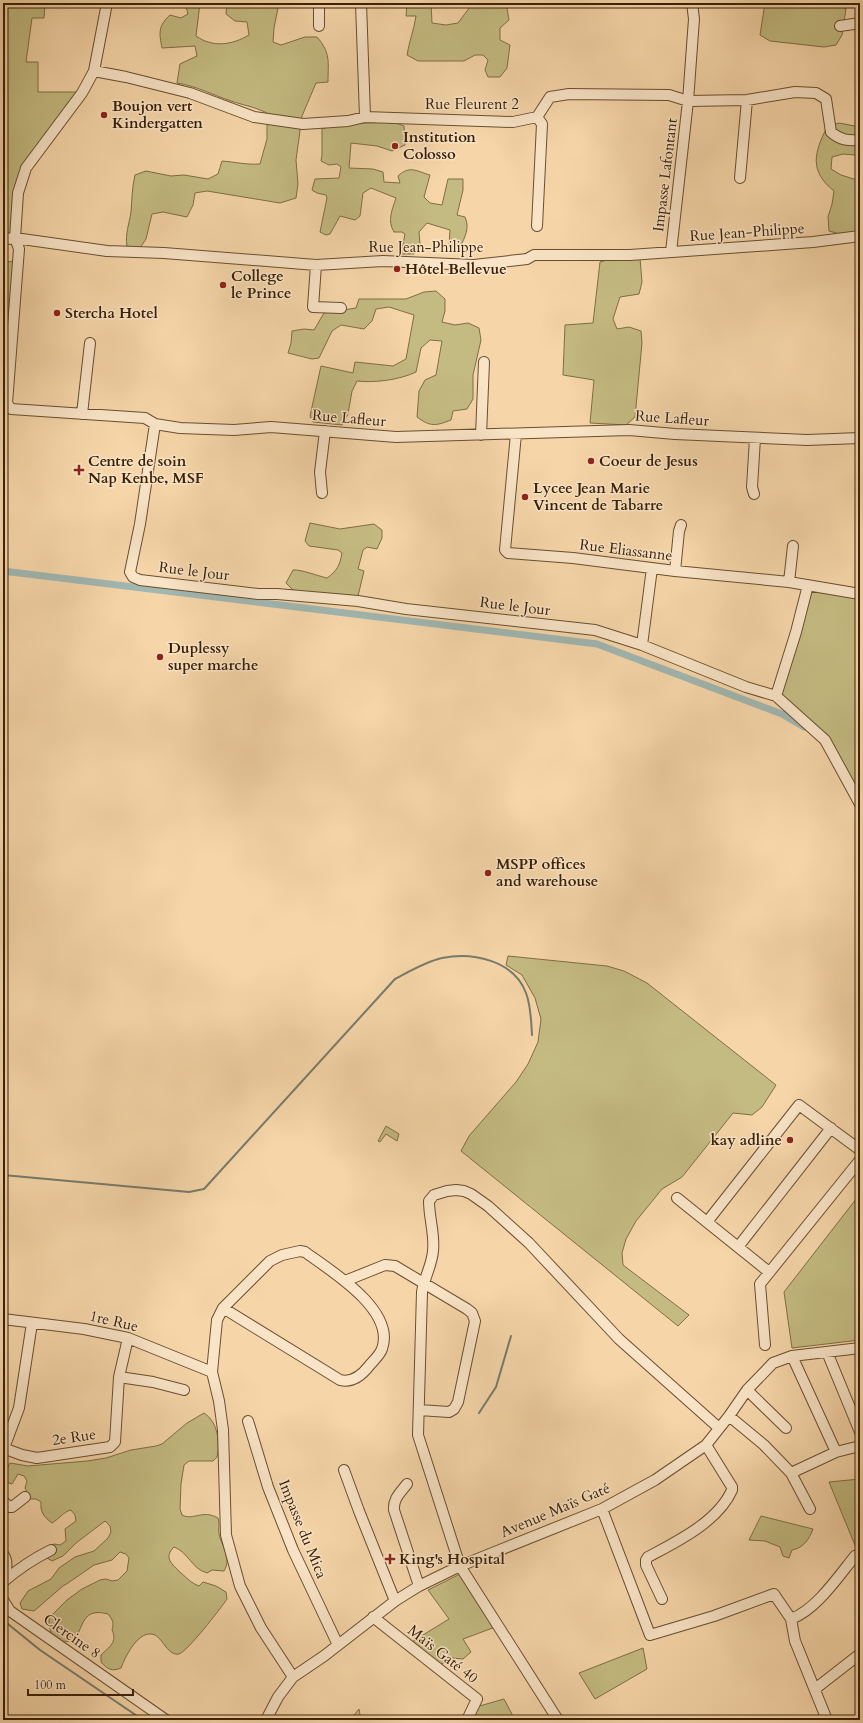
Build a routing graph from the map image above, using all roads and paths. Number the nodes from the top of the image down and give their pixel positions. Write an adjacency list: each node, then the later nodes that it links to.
1 (107, 3): 8 (street)
2 (320, 3): 6 (street)
3 (362, 3): 11 (street)
4 (692, 3): 10 (street, Impasse Lafontant)
5 (860, 23): 7 (street)
6 (319, 26)
7 (840, 26)
8 (94, 71): 11 (street, Rue Fleurent 2); 17 (street)
9 (746, 100): 10 (street, Rue Fleurent 2); 13 (street, Rue Fleurent 2); 14 (street)
10 (688, 101): 12 (street, Rue Fleurent 2); 19 (street, Impasse Lafontant)
11 (364, 117): 12 (street, Rue Fleurent 2)
12 (537, 117): 15 (street)
13 (860, 140)
14 (740, 178)
15 (537, 226)
16 (860, 236): 19 (street, Rue Jean-Philippe)
17 (15, 238): 18 (street, Rue Jean-Philippe); 20 (street, Rue Jean-Philippe); 24 (street, Rue Lafleur)
18 (3, 239)
19 (671, 252): 20 (street, Rue Jean-Philippe)
20 (316, 265): 21 (street)
21 (341, 308)
22 (90, 343): 24 (street)
23 (484, 362): 28 (street)
24 (82, 414): 25 (street, Rue Lafleur)
25 (155, 424): 26 (street, Rue Lafleur); 40 (street, Rue le Jour)
26 (325, 431): 28 (street, Rue Lafleur); 31 (street)
27 (516, 434): 28 (street, Rue Lafleur); 29 (street, Rue Lafleur); 35 (street, Rue Eliassanne)
28 (481, 435)
29 (755, 438): 30 (street, Rue Lafleur); 32 (street)
30 (860, 438)
31 (322, 492)
32 (754, 494)
33 (681, 525): 36 (street)
34 (794, 546): 37 (street)
35 (652, 568): 36 (street, Rue Eliassanne); 40 (street)
36 (675, 571): 37 (street, Rue Eliassanne)
37 (789, 582): 38 (street, Rue Eliassanne)
38 (808, 586): 39 (street, Rue Eliassanne); 41 (street)
39 (860, 594)
40 (642, 645): 41 (street, Rue le Jour)
41 (776, 696): 42 (street)
42 (860, 804)
43 (831, 1128): 44 (street); 47 (street); 48 (street)
44 (860, 1150)
45 (860, 1160): 49 (street)
46 (677, 1198): 47 (street)
47 (707, 1222): 48 (street)
48 (738, 1247): 49 (street)
49 (769, 1272): 56 (street)
50 (345, 1281): 51 (street); 52 (street); 52 (street)
51 (423, 1282): 64 (street); 64 (street); 67 (street)
52 (223, 1308): 60 (street)
53 (3, 1319): 54 (street, 1re Rue)
54 (32, 1323): 55 (street, 1re Rue); 72 (street)
55 (128, 1338): 60 (street, 1re Rue); 61 (street, 2e Rue)
56 (765, 1344)
57 (860, 1348): 58 (street, Avenue Maïs Gaté)
58 (827, 1352): 59 (street, Avenue Maïs Gaté); 69 (street)
59 (792, 1356): 63 (street, Avenue Maïs Gaté); 73 (street)
60 (212, 1372): 95 (street)
61 (119, 1377): 62 (street); 72 (street, 2e Rue)
62 (184, 1390)
63 (747, 1390): 65 (street, Avenue Maïs Gaté); 68 (street)
64 (419, 1410): 84 (street)
65 (730, 1416): 67 (street, Avenue Maïs Gaté); 75 (street)
66 (248, 1421): 93 (street, Impasse du Mica)
67 (719, 1428): 70 (street, Avenue Maïs Gaté)
68 (786, 1428)
69 (860, 1432)
70 (706, 1445): 79 (street, Avenue Maïs Gaté); 88 (street)
71 (860, 1446): 73 (street)
72 (3, 1448)
73 (836, 1452): 75 (street)
74 (344, 1470): 90 (street)
75 (791, 1473): 80 (street)
76 (407, 1484): 87 (street)
77 (25, 1497): 78 (street)
78 (3, 1501)
79 (602, 1509): 84 (street, Avenue Maïs Gaté); 92 (street)
80 (810, 1509)
81 (50, 1550): 86 (street)
82 (3, 1554): 85 (street)
83 (860, 1555): 92 (street)
84 (460, 1566): 87 (street, Avenue Maïs Gaté); 100 (street)
85 (3, 1578)
86 (3, 1582)
87 (419, 1586): 90 (street, Avenue Maïs Gaté)
88 (662, 1599)
89 (3, 1600): 97 (street, Clercine 8)
90 (395, 1601): 91 (street, Avenue Maïs Gaté)
91 (373, 1617): 93 (street, Avenue Maïs Gaté); 99 (street, Maïs Gaté 40)
92 (791, 1619): 96 (street)
93 (338, 1645): 95 (street, Avenue Maïs Gaté)
94 (860, 1654): 96 (street)
95 (293, 1677): 98 (street, Avenue Maïs Gaté)
96 (815, 1689): 101 (street)
97 (166, 1720)
98 (266, 1720)
99 (467, 1720)
100 (558, 1720)
101 (827, 1720)

